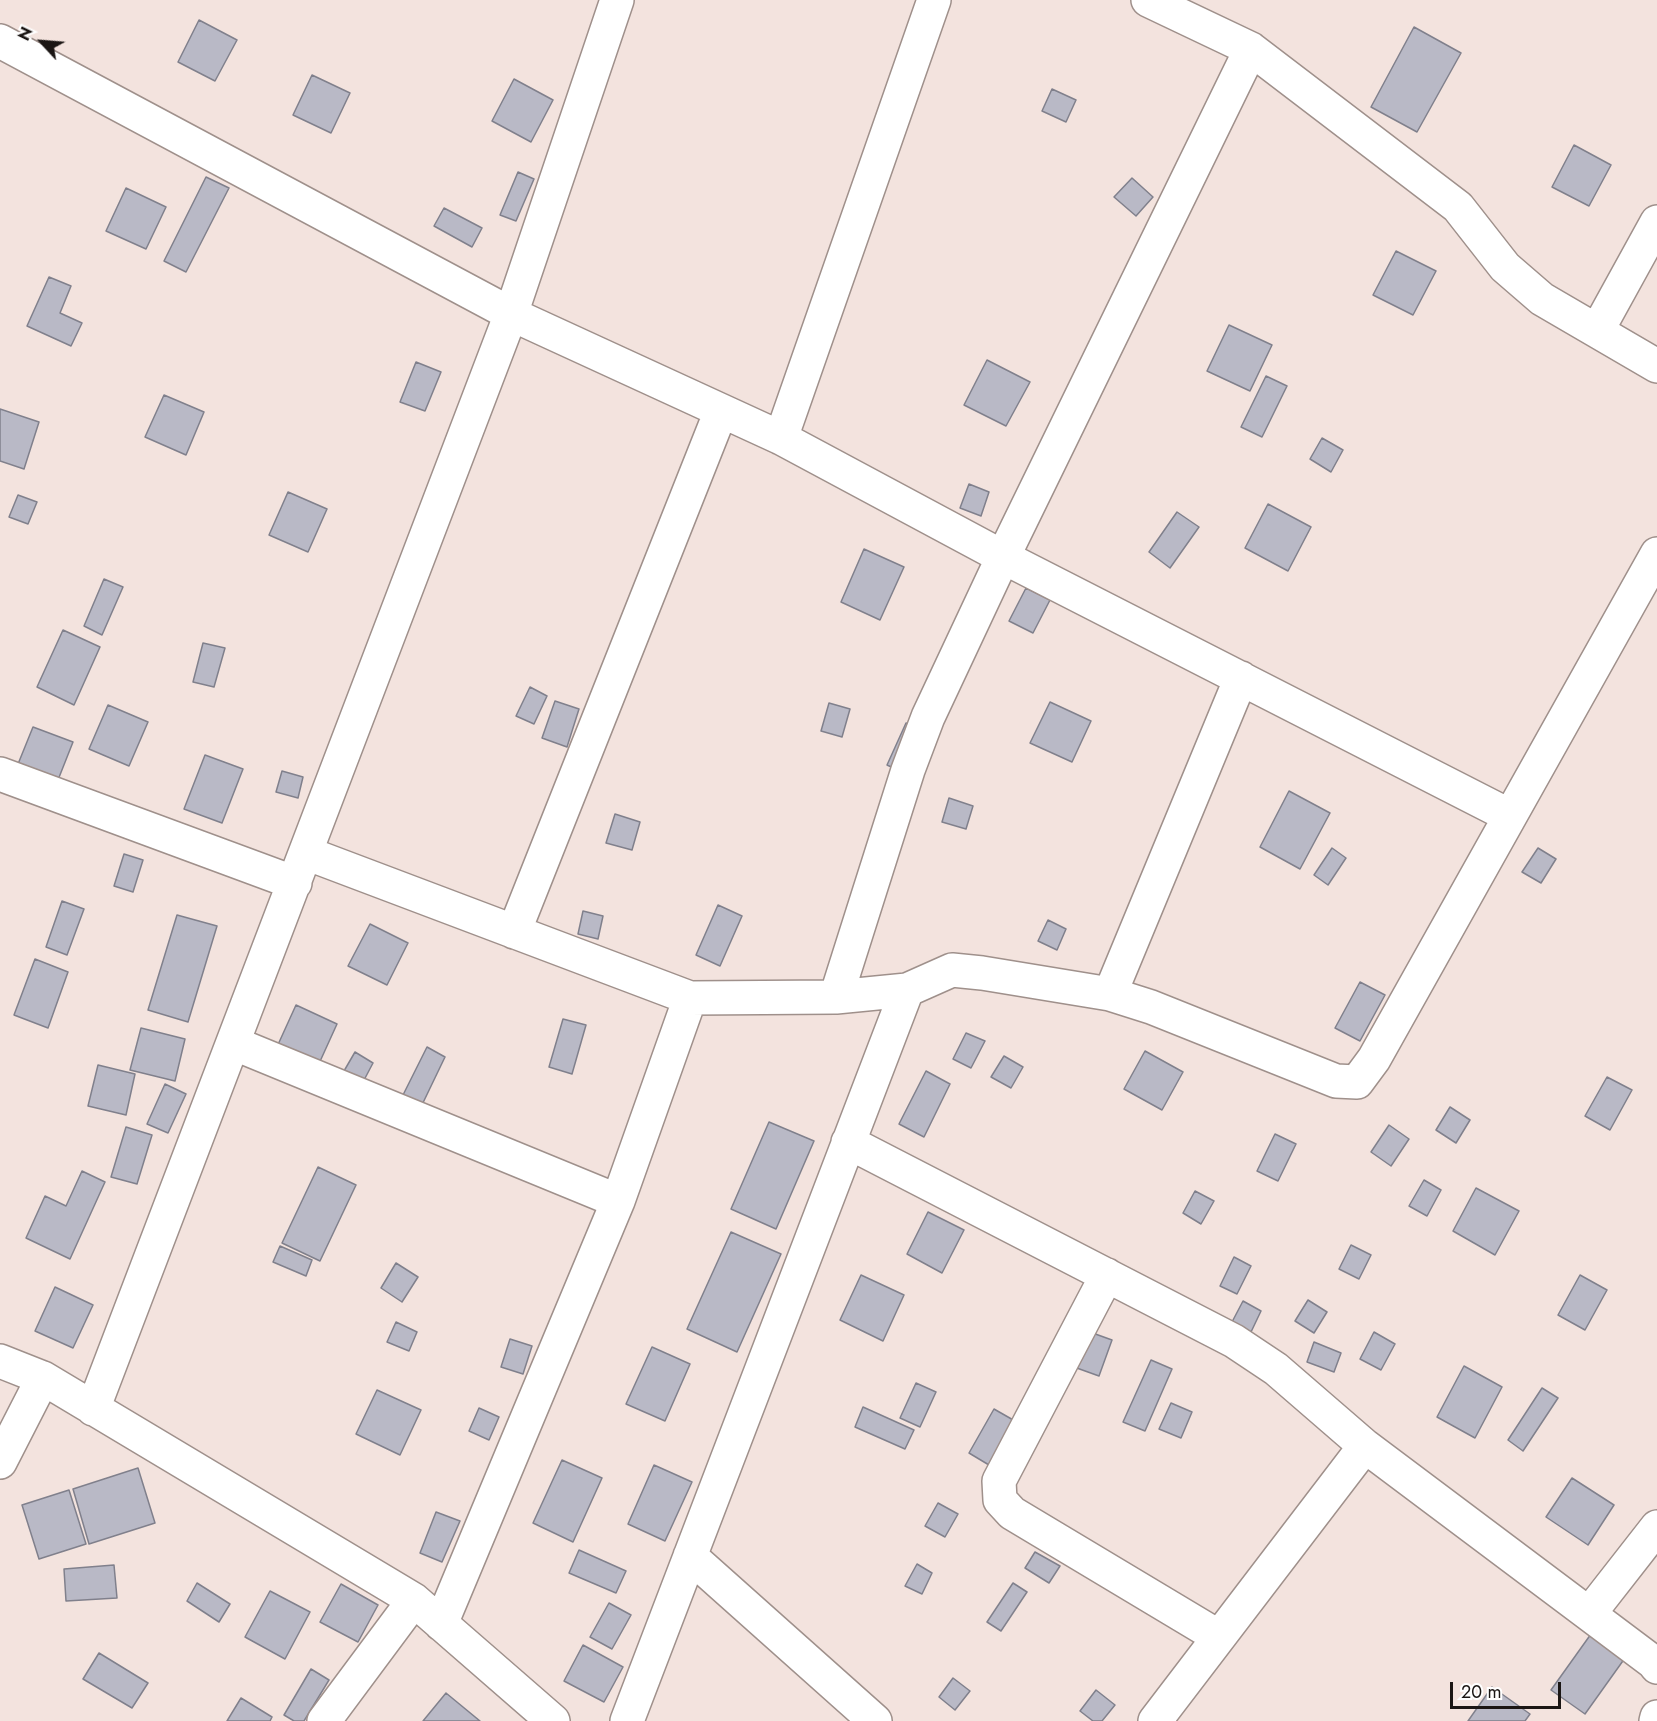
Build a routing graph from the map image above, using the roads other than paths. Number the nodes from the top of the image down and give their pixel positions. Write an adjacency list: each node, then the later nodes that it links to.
1 (617, 0): 7 (street)
2 (934, 0): 11 (street)
3 (1148, 0): 5 (street)
4 (0, 41): 7 (street)
5 (1251, 49): 8 (street); 13 (street)
6 (1657, 222): 8 (street)
7 (511, 314): 10 (street); 17 (street)
8 (1597, 331): 9 (street)
9 (1657, 366)
10 (721, 411): 11 (street); 18 (street)
11 (781, 438): 13 (street)
12 (1657, 554): 16 (street)
13 (1003, 557): 14 (street); 21 (street)
14 (1241, 678): 16 (street); 20 (street)
15 (0, 774): 17 (street)
16 (1510, 816): 20 (street)
17 (301, 868): 18 (street); 23 (street)
18 (514, 932): 22 (street)
19 (907, 990): 20 (street); 21 (street); 24 (street)
20 (1110, 994)
21 (836, 997): 22 (street)
22 (690, 998): 25 (street)
23 (233, 1043): 25 (street); 29 (street)
24 (848, 1142): 26 (street); 33 (street)
25 (618, 1201): 36 (street)
26 (1107, 1275): 30 (street); 37 (street)
27 (0, 1361): 28 (street)
28 (43, 1378): 29 (street); 31 (street)
29 (93, 1409): 34 (street)
30 (1365, 1446): 35 (street); 37 (street)
31 (0, 1462)
32 (1657, 1527): 35 (street)
33 (690, 1556): 41 (street); 42 (street)
34 (414, 1600): 36 (street); 39 (street)
35 (1589, 1614): 38 (street)
36 (441, 1624): 40 (street)
37 (1219, 1637): 43 (street)
38 (1657, 1667)
39 (324, 1721)
40 (553, 1721)
41 (627, 1721)
42 (875, 1721)
43 (1155, 1721)

